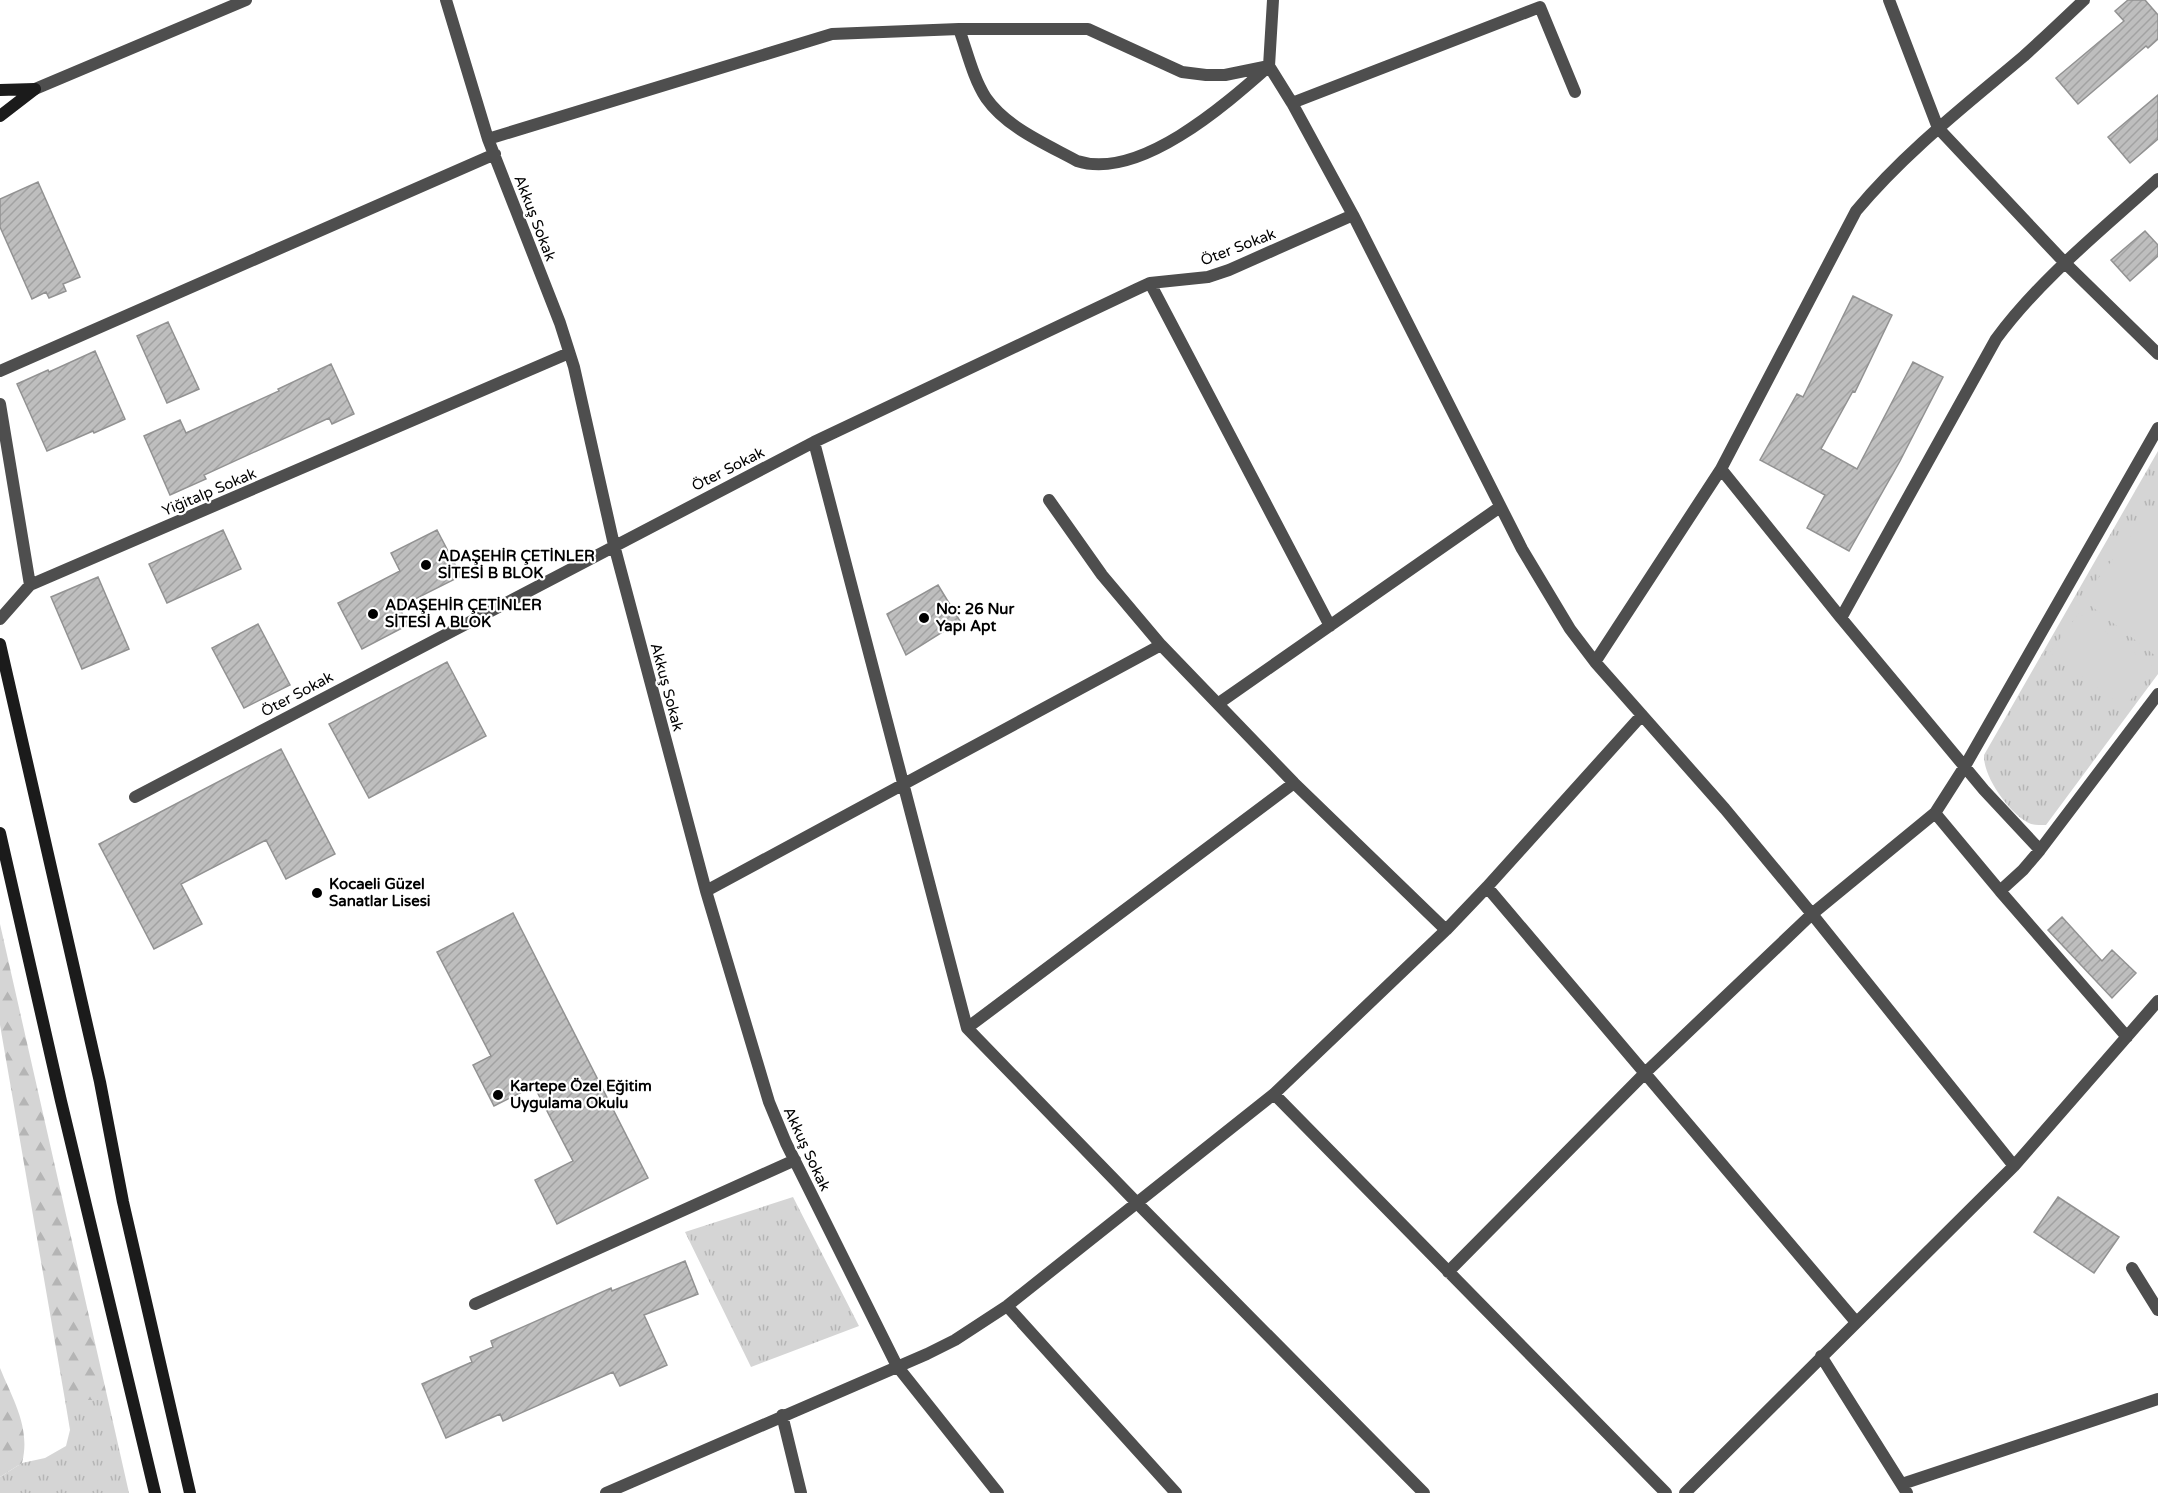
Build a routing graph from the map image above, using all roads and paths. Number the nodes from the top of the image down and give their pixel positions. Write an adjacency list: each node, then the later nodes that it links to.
1 (246, 0): 8 (street)
2 (446, 0): 14 (street, Akkuş Sokak)
3 (1273, 0): 7 (street)
4 (1889, 0): 13 (street)
5 (2084, 0): 13 (street)
6 (959, 29): 7 (street); 7 (street); 14 (street)
7 (1269, 66): 11 (street)
8 (35, 89): 9 (main road); 12 (main road)
9 (0, 90)
10 (1575, 92): 11 (street)
11 (1292, 103): 17 (street)
12 (0, 116)
13 (1938, 128): 18 (street); 26 (street)
14 (488, 139): 15 (street, Akkuş Sokak)
15 (495, 154): 20 (street, Akkuş Sokak); 22 (street)
16 (2158, 178): 18 (street)
17 (1353, 215): 19 (street, Öter Sokak); 28 (street)
18 (2065, 263): 21 (street); 31 (street)
19 (1150, 283): 25 (street, Öter Sokak); 33 (street)
20 (569, 353): 29 (street, Akkuş Sokak); 30 (street, Yiğitalp Sokak)
21 (2158, 354)
22 (0, 371)
23 (0, 404): 30 (street)
24 (2158, 428): 40 (street)
25 (814, 442): 29 (street, Öter Sokak); 42 (street)
26 (1721, 469): 31 (street); 36 (street)
27 (1049, 500): 35 (street)
28 (1500, 507): 33 (street); 36 (street)
29 (614, 545): 43 (street, Öter Sokak); 48 (street, Akkuş Sokak)
30 (30, 585): 32 (street)
31 (1841, 618): 40 (street)
32 (0, 619)
33 (1330, 626): 38 (street)
34 (0, 644): 72 (main road)
35 (1161, 645): 38 (street); 42 (street)
36 (1595, 662): 39 (street)
37 (2158, 694): 46 (street)
38 (1219, 703): 41 (street)
39 (1642, 715): 47 (street); 50 (street)
40 (1965, 765): 44 (street); 46 (street)
41 (1294, 783): 51 (street); 53 (street)
42 (903, 784): 48 (street); 53 (street)
43 (135, 796)
44 (1935, 813): 49 (street); 50 (street)
45 (0, 833): 71 (main road)
46 (2040, 850): 49 (street)
47 (1487, 887): 51 (street); 55 (street)
48 (705, 891): 57 (street, Akkuş Sokak)
49 (2000, 891): 54 (street)
50 (1812, 914): 55 (street); 58 (street)
51 (1446, 930): 56 (street)
52 (2158, 1001): 54 (street)
53 (967, 1028): 59 (street)
54 (2127, 1037): 58 (street)
55 (1646, 1072): 61 (street); 65 (street)
56 (1274, 1094): 59 (street); 61 (street)
57 (795, 1161): 62 (street); 67 (street, Akkuş Sokak)
58 (2014, 1166): 65 (street)
59 (1137, 1203): 63 (street); 77 (street)
60 (2132, 1268): 64 (street)
61 (1448, 1272): 78 (street)
62 (475, 1304)
63 (1007, 1306): 67 (street); 76 (street)
64 (2158, 1310)
65 (1856, 1322): 66 (street)
66 (1821, 1356): 70 (street); 79 (street)
67 (897, 1366): 69 (street); 75 (street, Akkuş Sokak)
68 (2158, 1399): 70 (street)
69 (782, 1415): 73 (street); 74 (street)
70 (1905, 1489)
71 (155, 1493)
72 (190, 1493)
73 (606, 1493)
74 (801, 1493)
75 (998, 1493)
76 (1176, 1493)
77 (1424, 1493)
78 (1666, 1493)
79 (1685, 1493)

